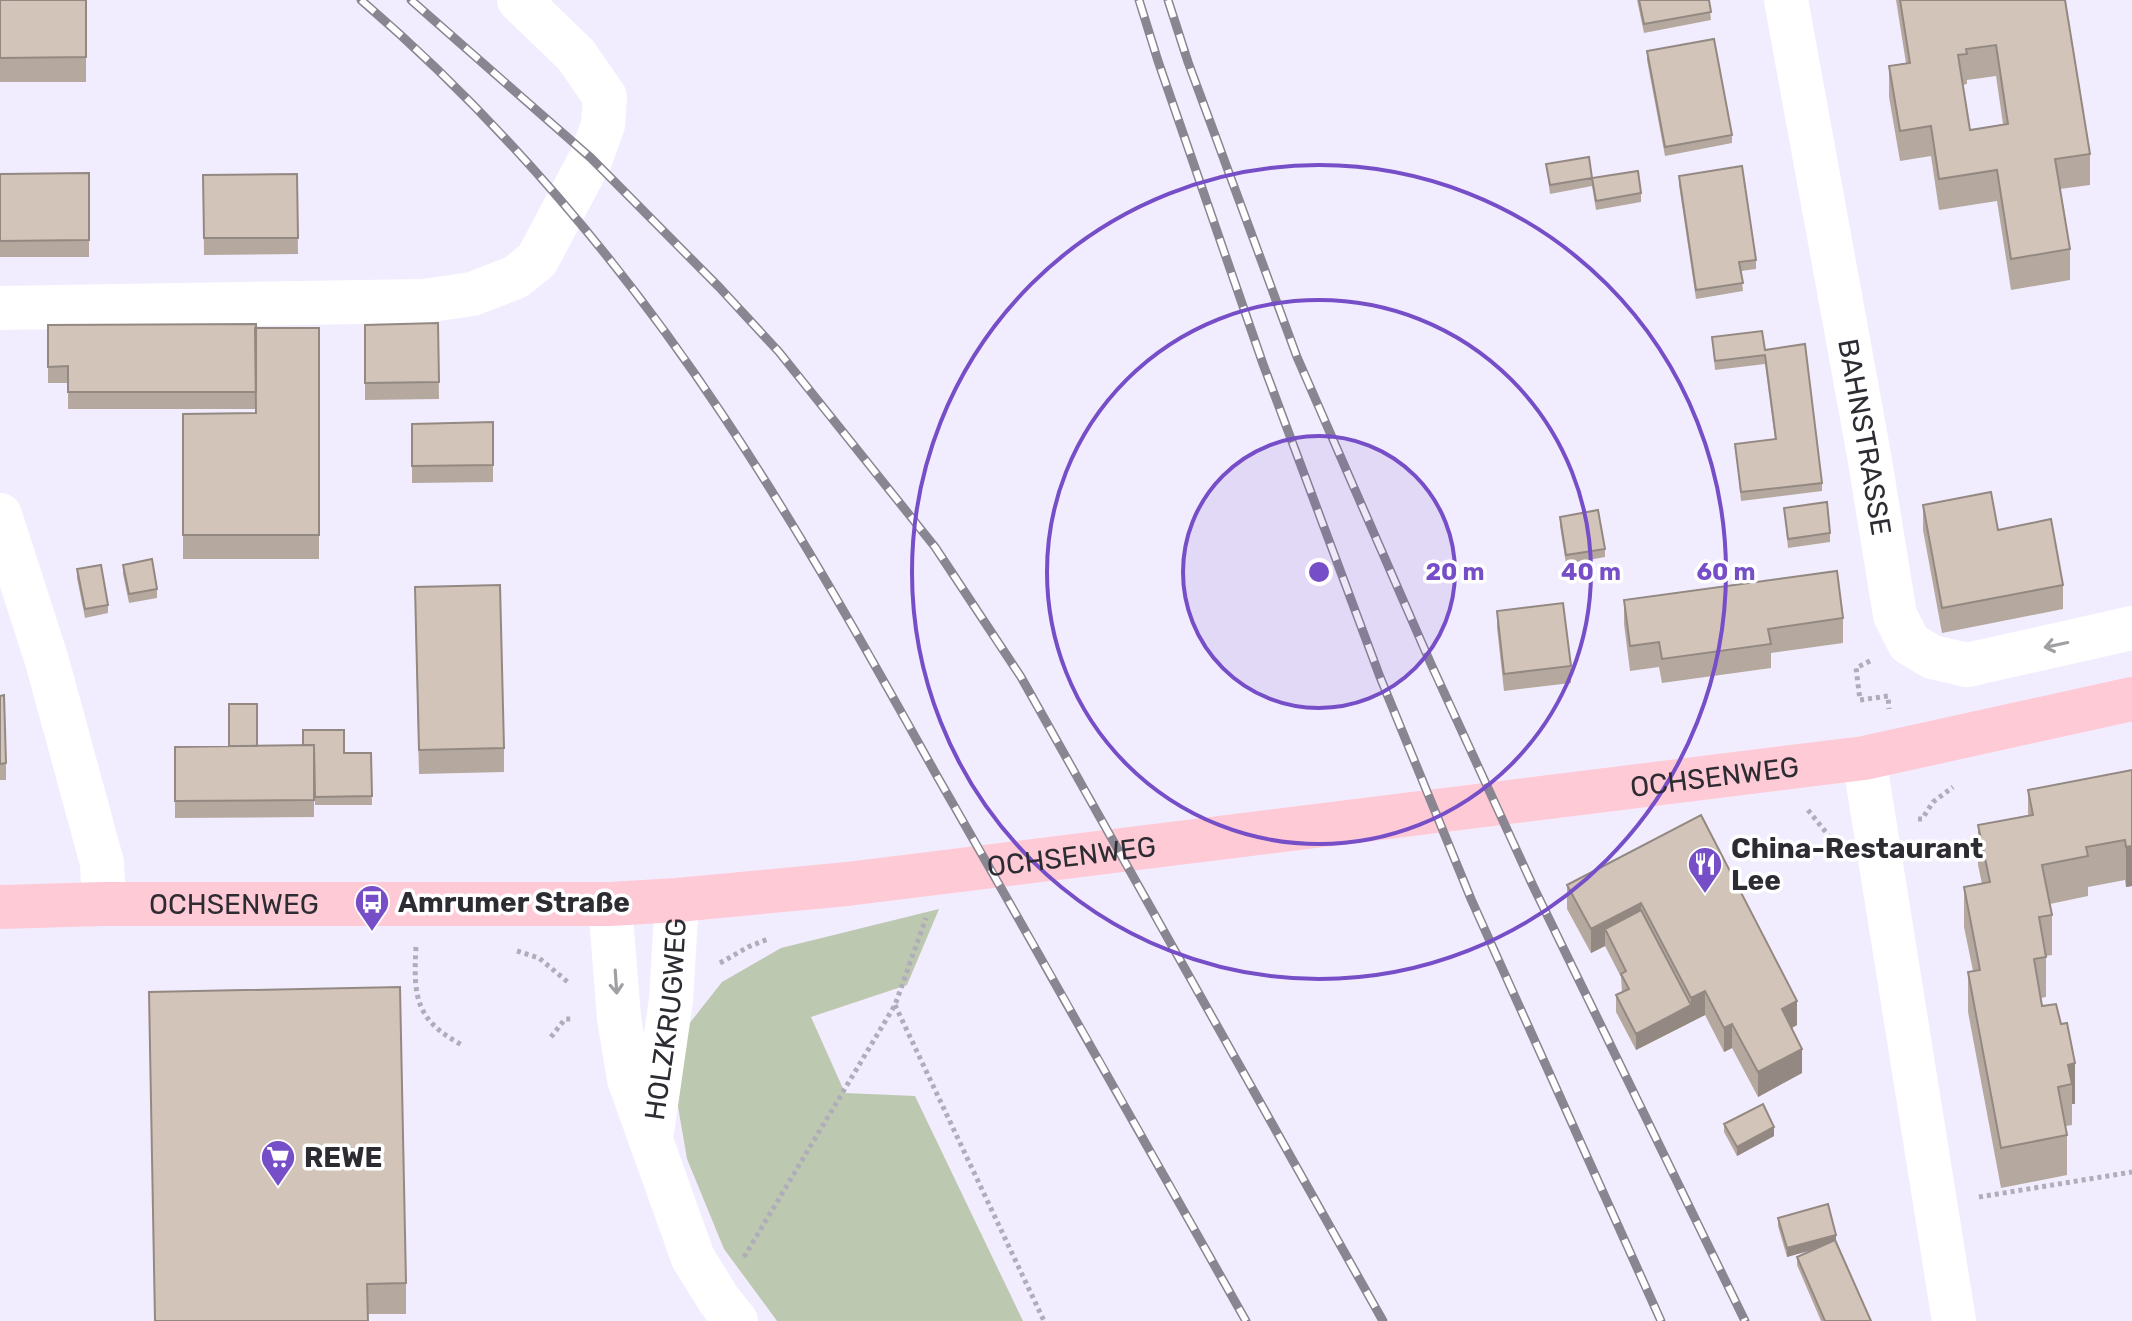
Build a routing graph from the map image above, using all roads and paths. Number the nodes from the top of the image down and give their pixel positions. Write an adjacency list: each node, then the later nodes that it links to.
1 (519, 0): 3 (street)
2 (1786, 0): 5 (street, BAHNSTRASSE, one-way to 2)
3 (0, 308)
4 (0, 515): 11 (street)
5 (2132, 628)
6 (1856, 668): 7 (path)
7 (1888, 696)
8 (2132, 699): 9 (main road, OCHSENWEG)
9 (1864, 758): 10 (main road, OCHSENWEG); 22 (street)
10 (677, 900): 12 (main road, OCHSENWEG); 20 (street, HOLZKRUGWEG)
11 (104, 904): 12 (main road, OCHSENWEG); 13 (main road, OCHSENWEG)
12 (610, 904): 20 (street, HOLZKRUGWEG, one-way to 20)
13 (0, 907)
14 (928, 913): 16 (path)
15 (415, 959): 19 (path)
16 (895, 1005): 23 (path); 24 (path)
17 (565, 1019): 18 (path)
18 (551, 1037)
19 (464, 1046)
20 (651, 1138): 23 (street, HOLZKRUGWEG)
21 (2132, 1172): 22 (path)
22 (1935, 1204): 25 (street)
23 (728, 1310)
24 (1044, 1321)
25 (1954, 1321)

